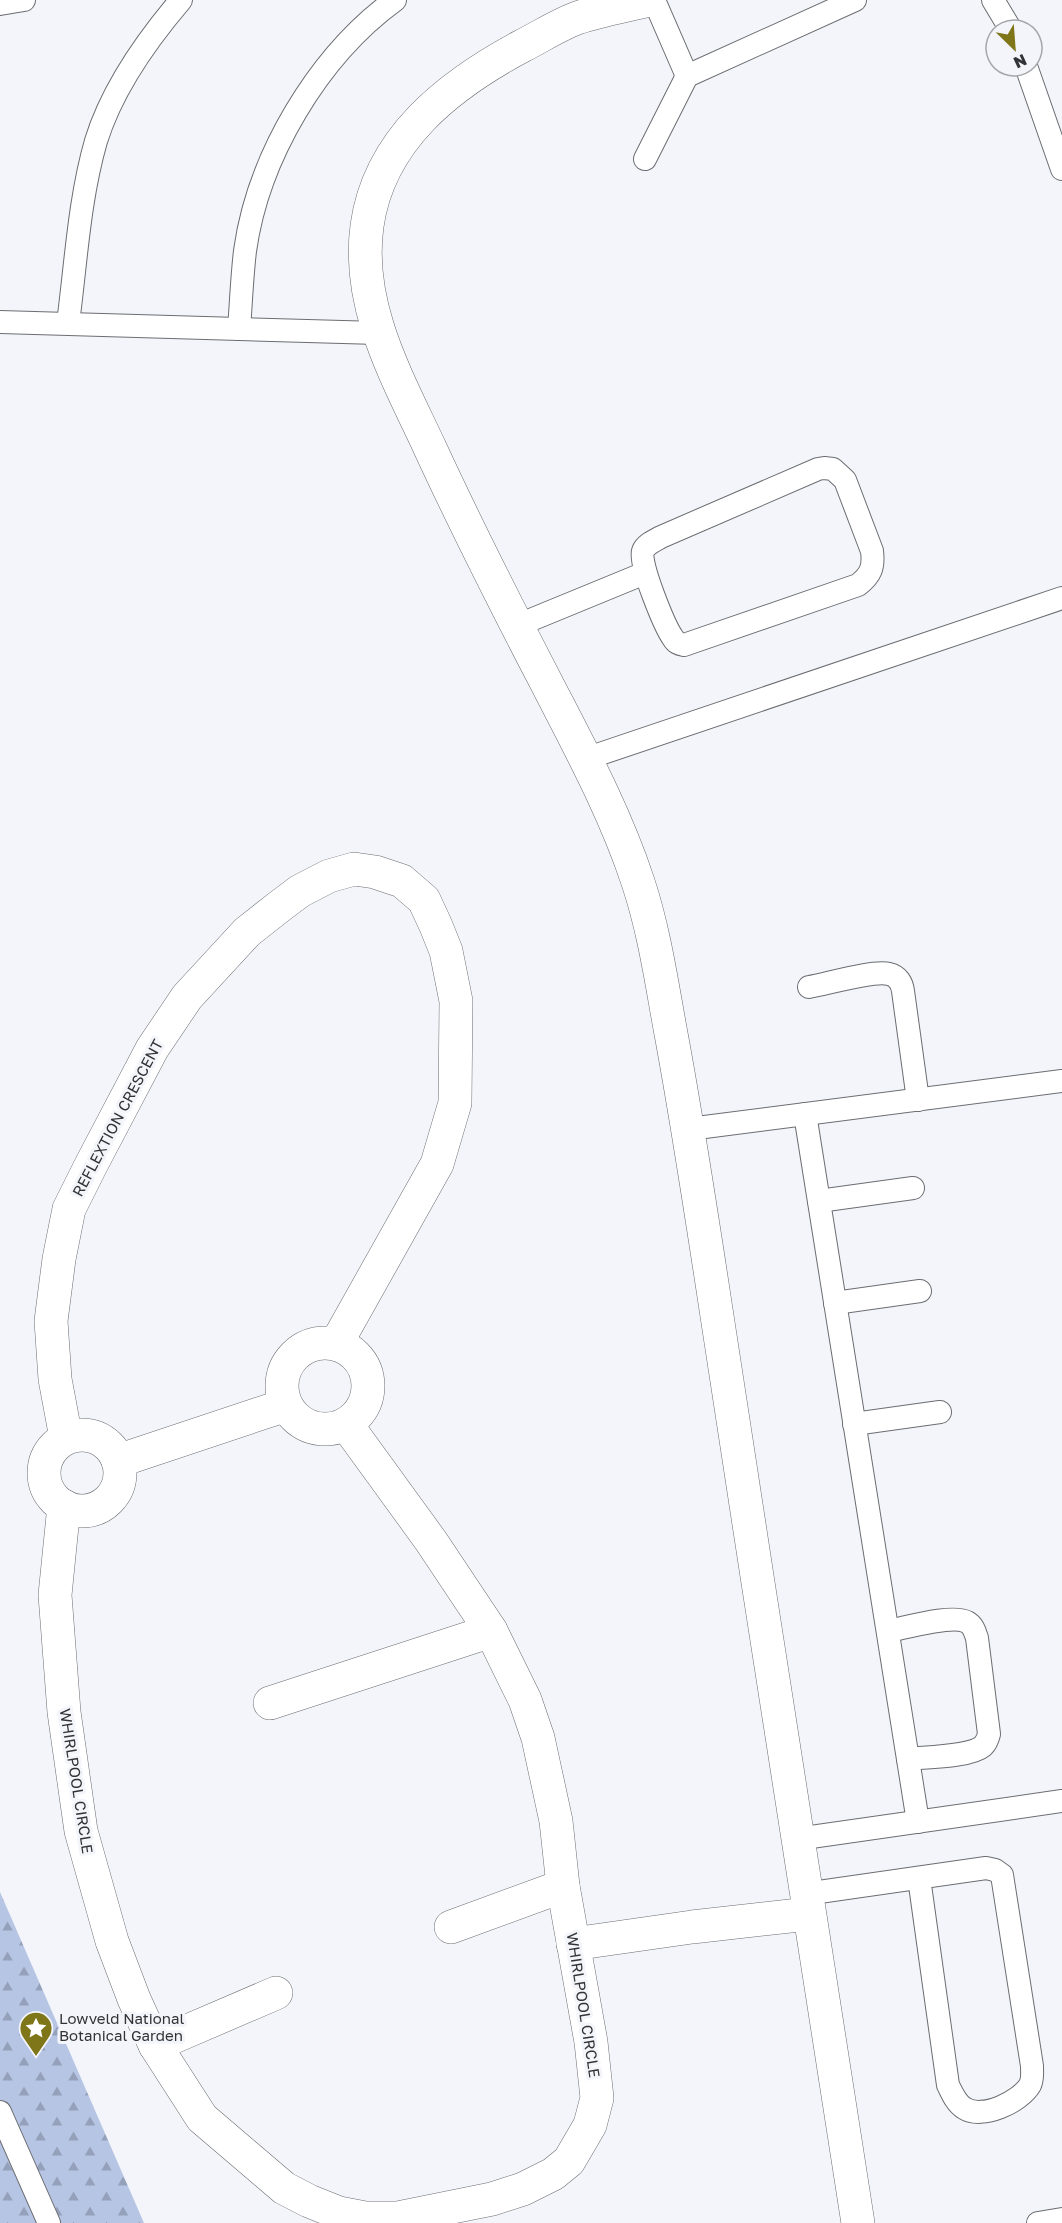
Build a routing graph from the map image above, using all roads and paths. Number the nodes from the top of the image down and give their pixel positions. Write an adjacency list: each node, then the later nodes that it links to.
1 (24, 0): 8 (lane)
2 (181, 0): 16 (lane)
3 (395, 0): 17 (lane)
4 (649, 0): 9 (street)
5 (654, 0): 11 (lane)
6 (855, 0): 11 (lane)
7 (993, 0): 10 (lane)
8 (0, 4)
9 (584, 10): 18 (street)
10 (1004, 18)
11 (687, 76): 13 (lane)
12 (1030, 78): 14 (lane)
13 (645, 159)
14 (1062, 170)
15 (0, 321): 16 (lane)
16 (68, 323): 17 (lane)
17 (240, 329): 18 (lane)
18 (378, 333): 21 (street)
19 (645, 573): 19 (lane); 21 (lane)
20 (1062, 598): 22 (lane)
21 (516, 626): 22 (street)
22 (585, 759): 27 (street)
23 (809, 987): 25 (lane)
24 (1062, 1081): 25 (lane)
25 (918, 1100): 26 (lane)
26 (805, 1114): 27 (lane); 29 (lane)
27 (689, 1129): 46 (street)
28 (913, 1188): 29 (lane)
29 (819, 1201): 31 (lane)
30 (920, 1291): 31 (lane)
31 (835, 1304): 36 (lane)
32 (336, 1344): 33 (street); 35 (street); 37 (street, REFLEXTION CRESCENT)
33 (286, 1405): 35 (street); 38 (street)
34 (940, 1412): 36 (lane)
35 (346, 1424): 40 (street, WHIRLPOOL CIRCLE)
36 (854, 1424): 41 (lane)
37 (66, 1438): 38 (street); 39 (street)
38 (118, 1461): 39 (street)
39 (64, 1506): 53 (street, WHIRLPOOL CIRCLE)
40 (491, 1631): 42 (street); 48 (street, WHIRLPOOL CIRCLE)
41 (888, 1631): 43 (lane); 43 (lane)
42 (270, 1703)
43 (908, 1759): 45 (lane)
44 (1062, 1801): 45 (lane)
45 (918, 1822): 46 (lane)
46 (797, 1839): 49 (street)
47 (919, 1878): 47 (lane); 49 (lane)
48 (563, 1886): 50 (street); 51 (street, WHIRLPOOL CIRCLE)
49 (807, 1904): 51 (street); 57 (street)
50 (451, 1927)
51 (573, 1944): 53 (street, WHIRLPOOL CIRCLE)
52 (276, 1993): 53 (street)
53 (155, 2045)
54 (0, 2112): 56 (lane)
55 (1062, 2219): 58 (lane)
56 (49, 2223)
57 (858, 2223)
58 (1038, 2223)

